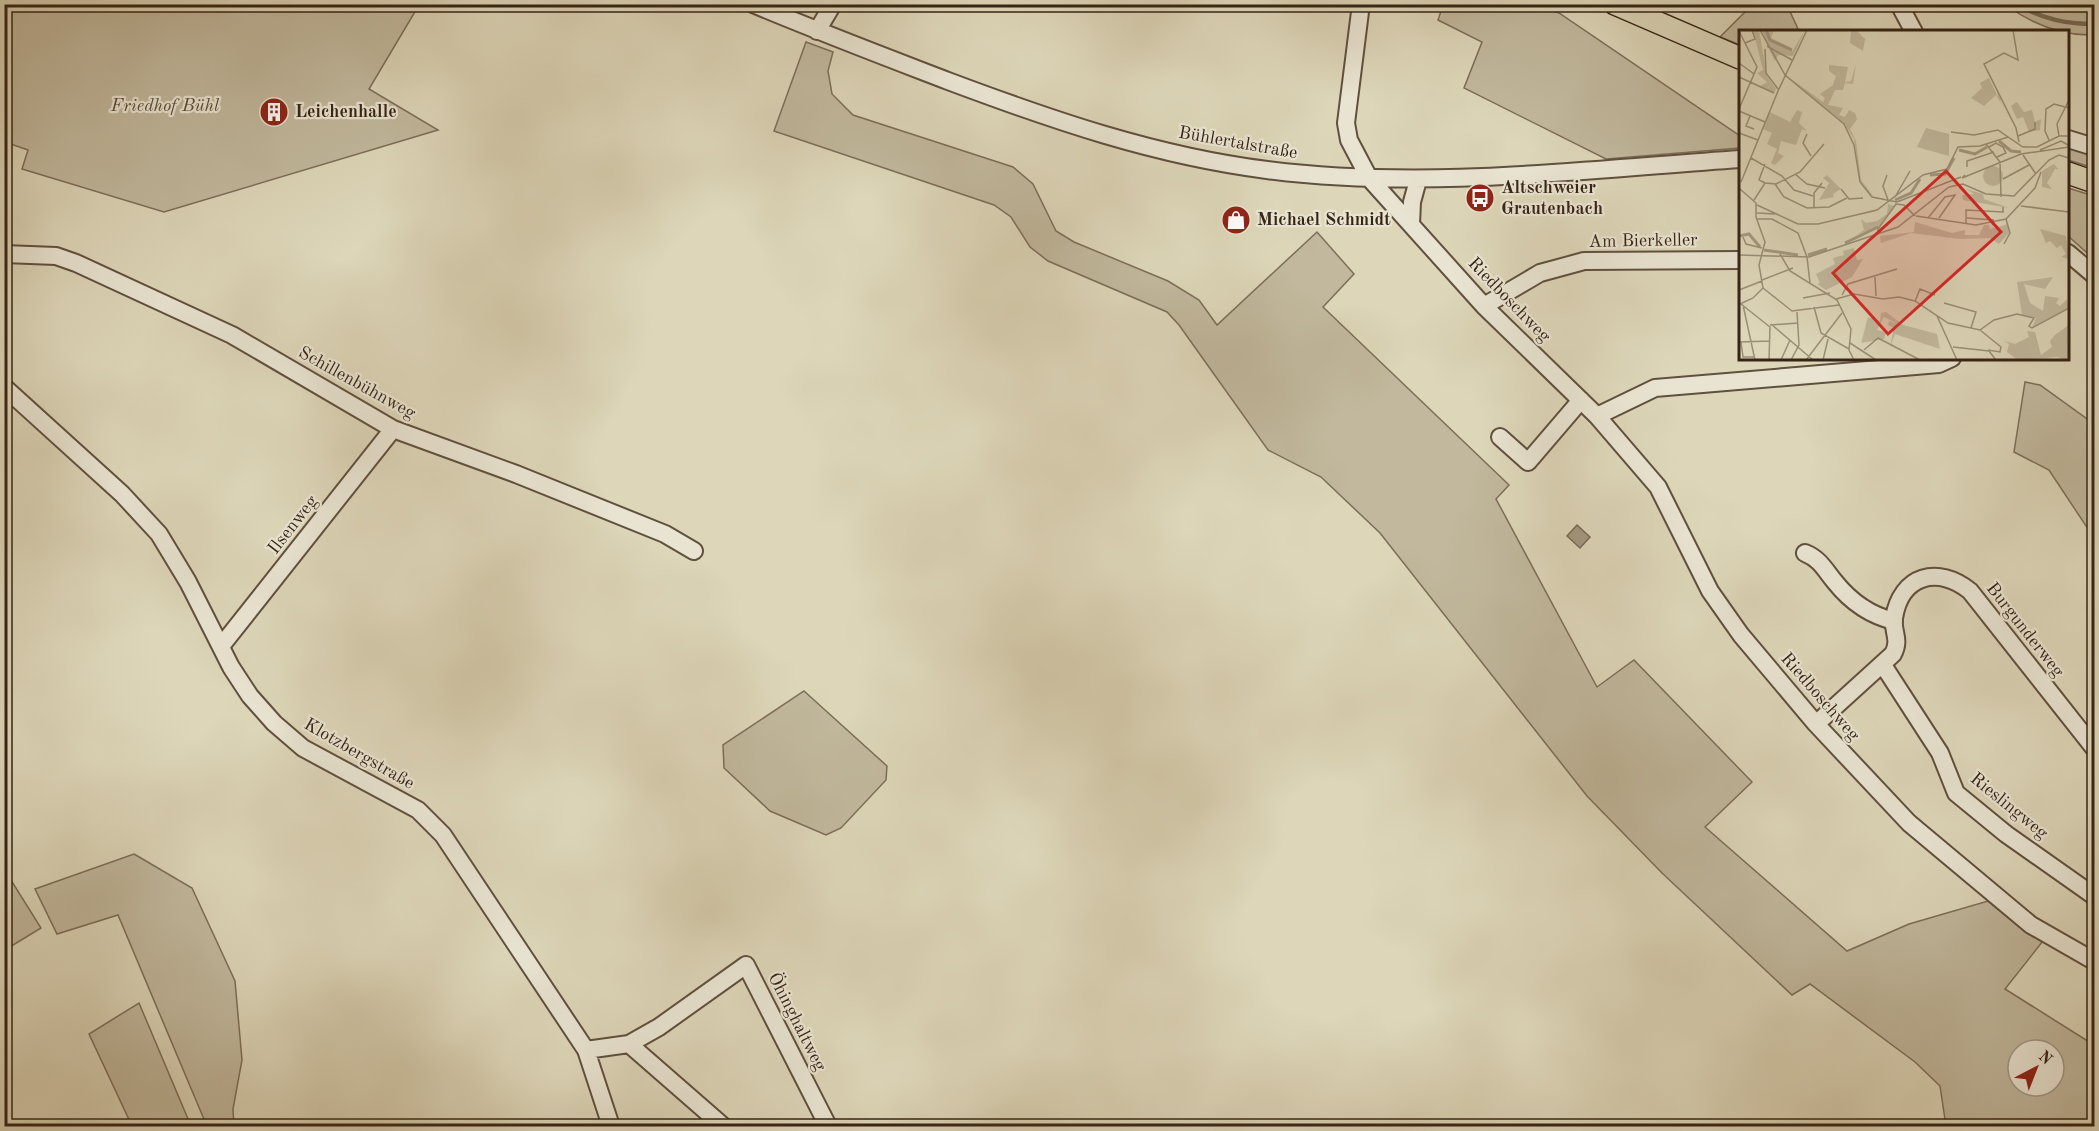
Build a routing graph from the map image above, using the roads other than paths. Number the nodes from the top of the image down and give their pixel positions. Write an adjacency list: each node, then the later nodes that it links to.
1 (753, 4): 7 (street, Bühlertalstraße)
2 (833, 4): 7 (street)
3 (1361, 4): 14 (street, Riedboschweg)
4 (1615, 4): 8 (main road)
5 (1899, 4): 6 (street)
6 (1913, 30)
7 (817, 31): 14 (street, Bühlertalstraße)
8 (1739, 58)
9 (2069, 140): 10 (street)
10 (2094, 147)
11 (1739, 159): 15 (street, Bühlertalstraße)
12 (2069, 173): 13 (main road); 16 (main road)
13 (2094, 177)
14 (1369, 178): 15 (street, Bühlertalstraße); 17 (street, Riedboschweg)
15 (1418, 180): 17 (street)
16 (2094, 182)
17 (1411, 224): 22 (street, Riedboschweg)
18 (4, 254): 27 (street, Schillenbühnweg)
19 (2069, 255): 21 (street)
20 (1739, 260): 22 (street, Am Bierkeller)
21 (2094, 275)
22 (1484, 306): 25 (street, Riedboschweg)
23 (1948, 360): 26 (street)
24 (4, 387): 32 (street, Klotzbergstraße)
25 (1581, 399): 26 (street, Riedboschweg); 28 (street)
26 (1597, 416): 34 (street, Riedboschweg)
27 (393, 429): 29 (street, Schillenbühnweg); 32 (street, Ilsenweg)
28 (1500, 437)
29 (694, 551)
30 (1805, 553): 31 (street)
31 (1893, 621): 33 (street, Burgunderweg); 35 (street, Burgunderweg)
32 (222, 645): 39 (street, Klotzbergstraße)
33 (1883, 664): 34 (street, Burgunderweg); 36 (street, Rieslingweg)
34 (1816, 724): 37 (street, Riedboschweg)
35 (2094, 748)
36 (2094, 896)
37 (2094, 961)
38 (629, 1044): 39 (street, Öhinghaltweg); 41 (street); 42 (street, Öhinghaltweg)
39 (586, 1050): 40 (street, Klotzbergstraße)
40 (611, 1126)
41 (723, 1126)
42 (828, 1126)

